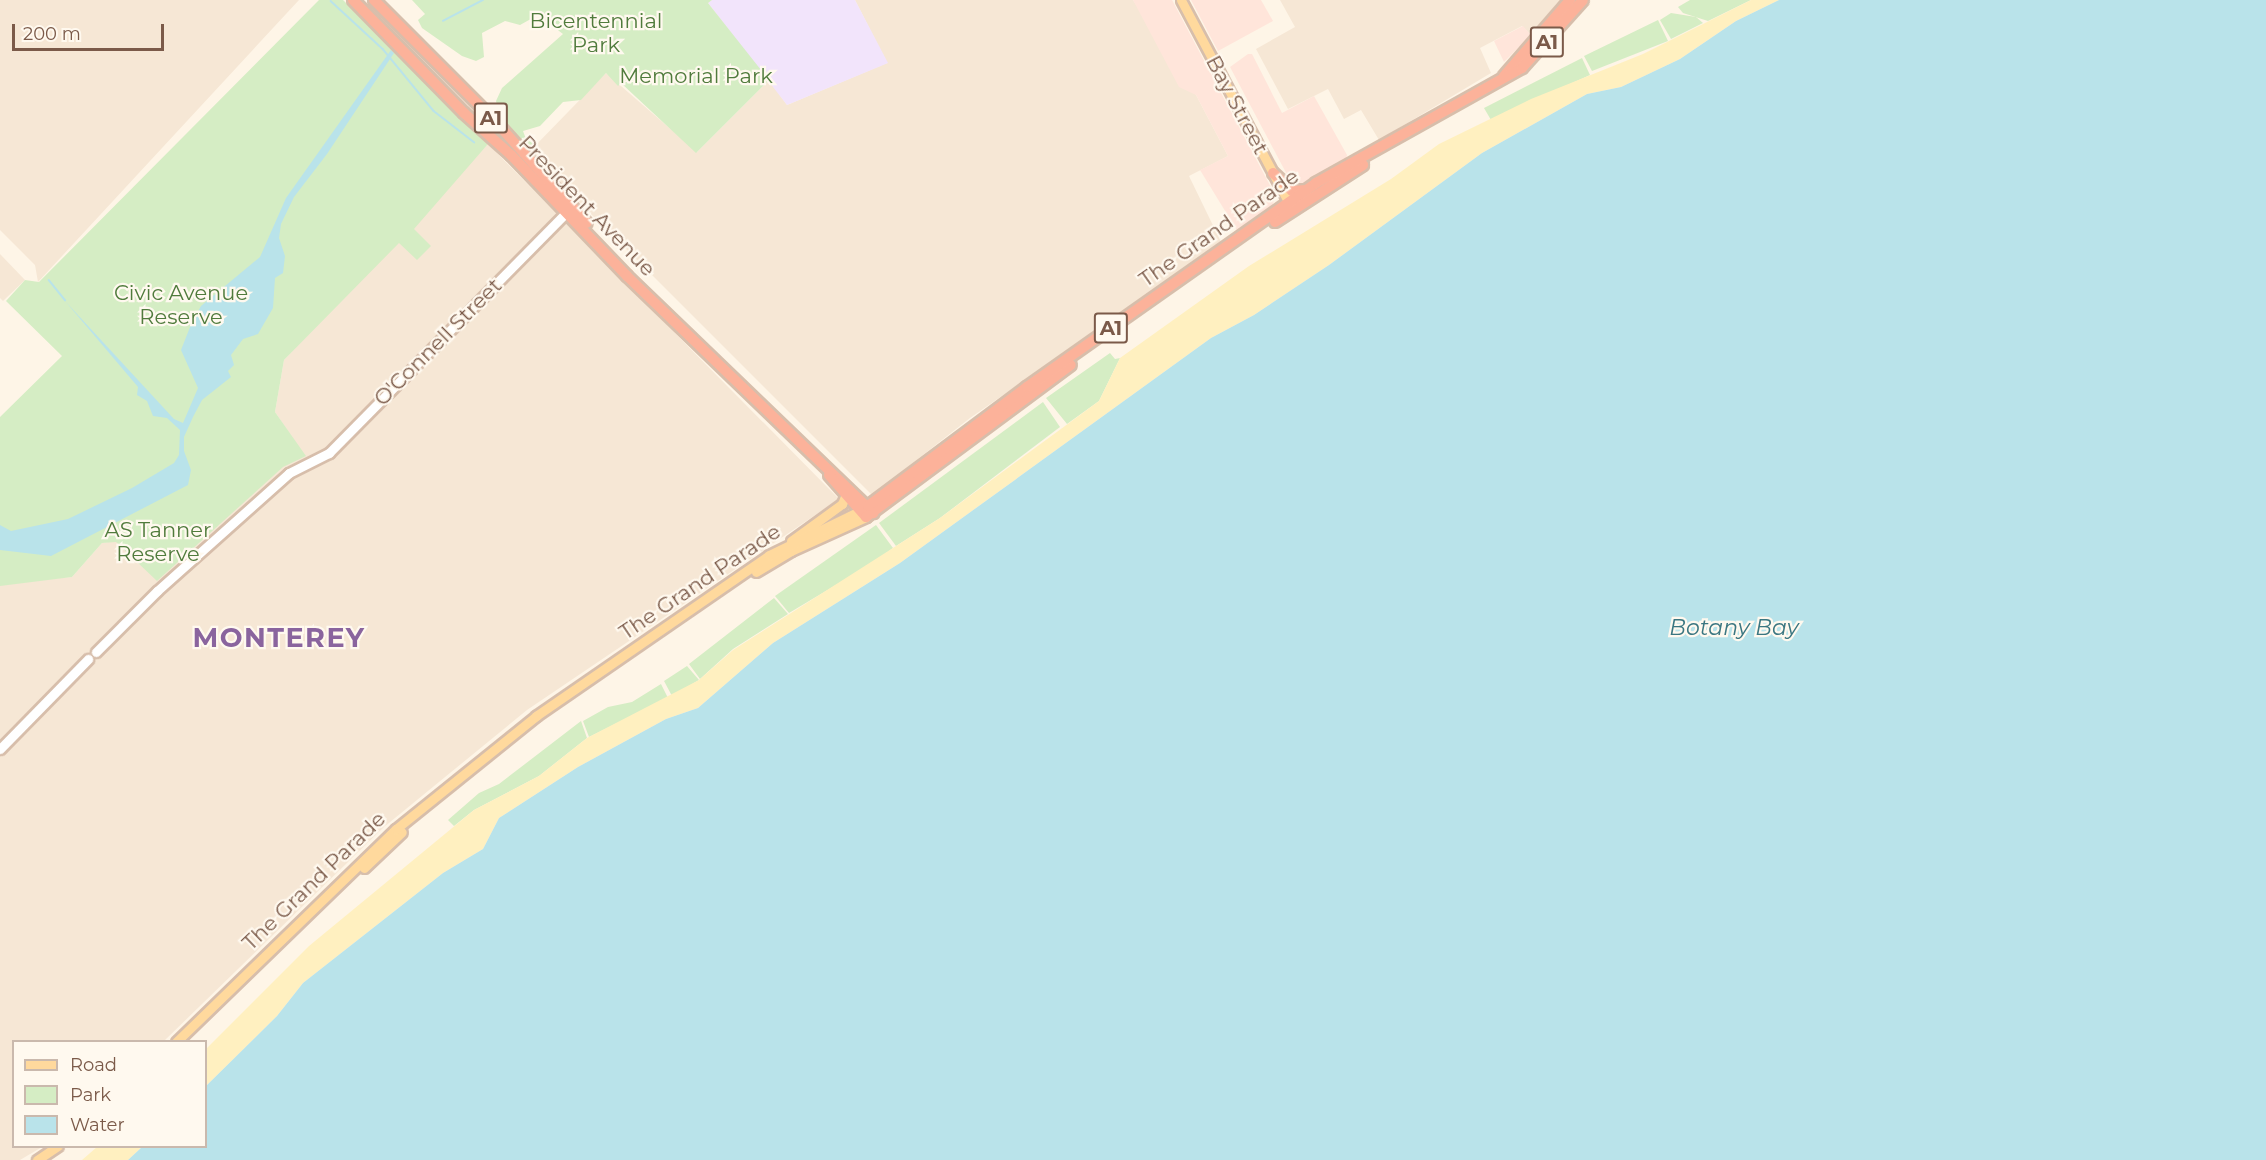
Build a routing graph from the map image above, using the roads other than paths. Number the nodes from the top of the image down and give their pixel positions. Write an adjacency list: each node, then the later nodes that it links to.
1 (353, 0): 11 (highway, President Avenue / A1)
2 (374, 0): 11 (highway, President Avenue / A1)
3 (1181, 0): 8 (main road, Bay Street)
4 (1570, 0): 6 (highway, A1)
5 (1583, 0): 6 (highway, A1)
6 (1504, 76): 7 (highway, The Grand Parade / A1)
7 (1377, 152): 9 (highway, The Grand Parade / A1); 10 (highway, The Grand Parade / A1)
8 (1273, 173): 9 (highway); 10 (main road, Bay Street)
9 (1307, 190): 10 (highway, The Grand Parade / A1)
10 (1290, 207): 14 (highway, The Grand Parade / A1)
11 (569, 209): 12 (highway, President Avenue / A1); 16 (main road, O'Connell Street)
12 (826, 469): 13 (highway, President Avenue / A1); 14 (highway, President Avenue / A1)
13 (846, 494): 14 (highway, President Avenue / A1); 15 (main road)
14 (867, 512): 15 (main road, The Grand Parade); 18 (main road, The Grand Parade)
15 (784, 547): 17 (main road, The Grand Parade)
16 (0, 749)
17 (177, 1040)
18 (186, 1040)
19 (55, 1148): 21 (main road)
20 (65, 1148): 22 (main road)
21 (37, 1160)
22 (47, 1160)

